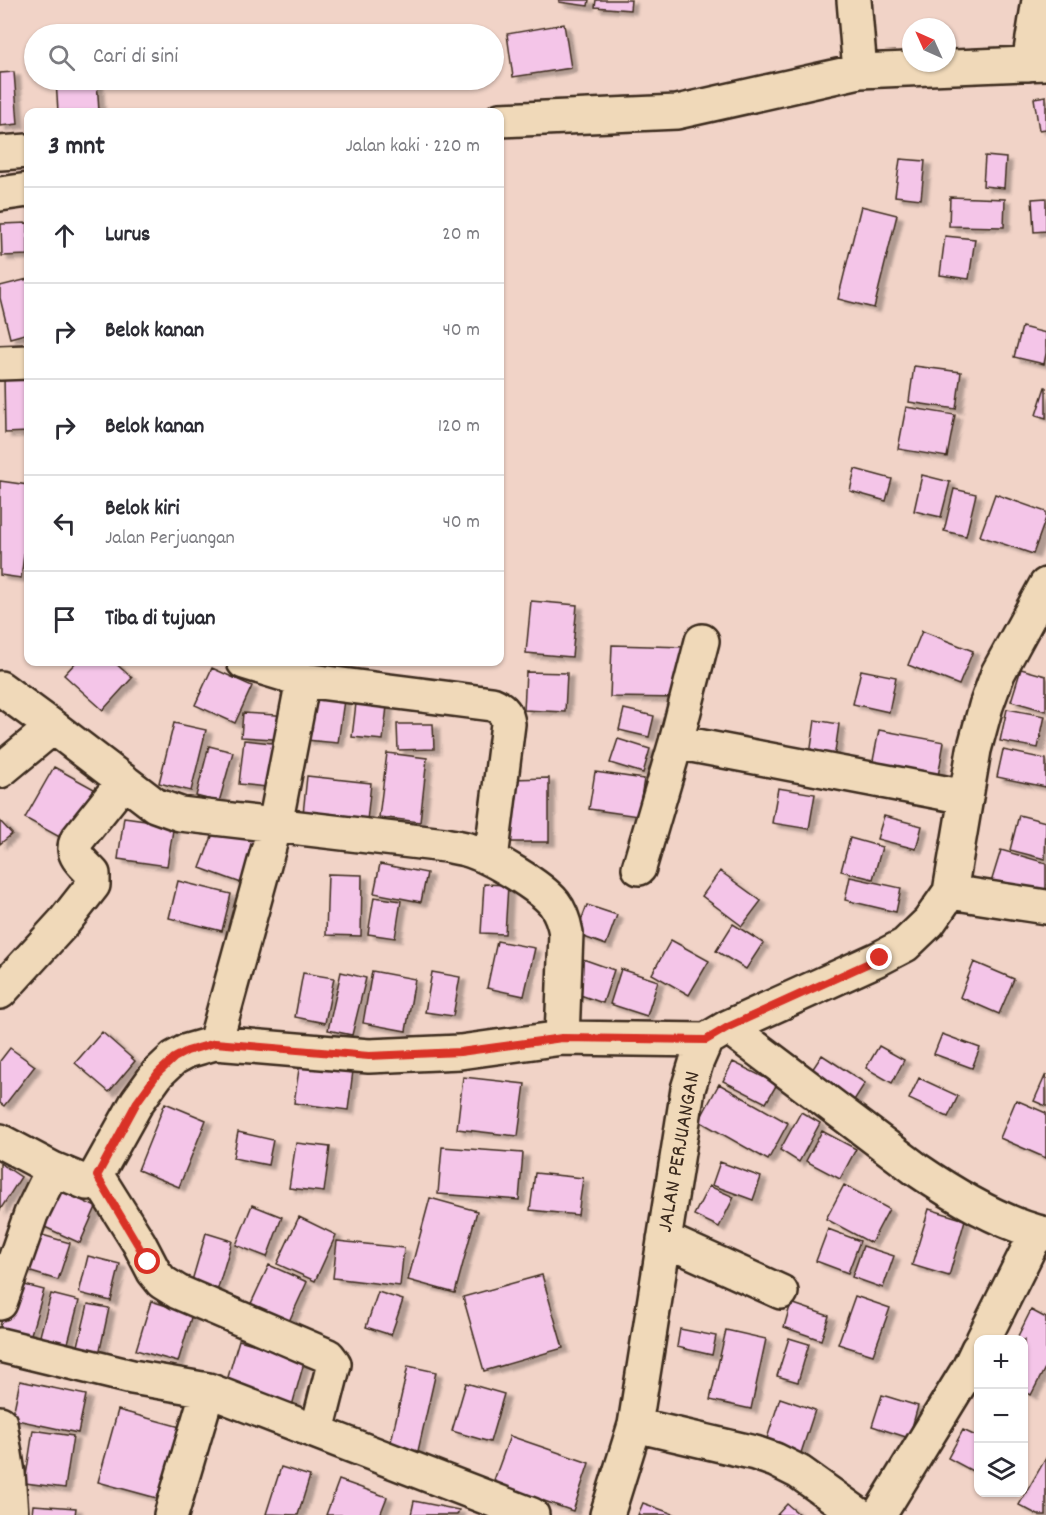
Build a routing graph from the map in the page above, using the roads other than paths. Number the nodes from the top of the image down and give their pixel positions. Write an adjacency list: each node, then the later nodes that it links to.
1 (854, 0): 4 (street)
2 (1039, 0): 3 (street)
3 (1038, 63): 4 (street)
4 (860, 71): 5 (street)
5 (504, 120)
6 (24, 151): 7 (street)
7 (0, 153)
8 (24, 191): 9 (street)
9 (0, 194)
10 (24, 362): 11 (street)
11 (0, 363)
12 (1046, 585): 13 (street)
13 (1035, 631): 22 (street)
14 (702, 641): 19 (street)
15 (257, 666): 16 (street)
16 (303, 680): 23 (street); 24 (street)
17 (0, 688): 18 (street)
18 (53, 727): 20 (street); 21 (street)
19 (676, 742): 22 (street); 25 (street)
20 (0, 771)
21 (124, 781): 23 (street); 28 (street)
22 (966, 797): 26 (street)
23 (275, 825): 24 (street); 31 (street)
24 (491, 859): 30 (street)
25 (639, 868)
26 (950, 892): 27 (street); 29 (street)
27 (1046, 907)
28 (0, 992)
29 (717, 1034): 30 (street); 35 (street); 36 (street, JALAN PERJUANGAN)
30 (562, 1038): 31 (street)
31 (215, 1043): 34 (street)
32 (0, 1141): 33 (street)
33 (53, 1169): 34 (street); 38 (street)
34 (97, 1176): 45 (street)
35 (1042, 1233): 39 (street)
36 (664, 1239): 37 (street); 44 (street, JALAN PERJUANGAN)
37 (781, 1292)
38 (0, 1303)
39 (986, 1335)
40 (0, 1345): 42 (street)
41 (974, 1357): 51 (street)
42 (208, 1390): 45 (street); 47 (street)
43 (0, 1423): 46 (street)
44 (635, 1425): 49 (street, JALAN PERJUANGAN); 50 (street)
45 (317, 1431): 48 (street)
46 (11, 1515)
47 (171, 1515)
48 (532, 1515)
49 (607, 1515)
50 (859, 1515)
51 (879, 1515)

